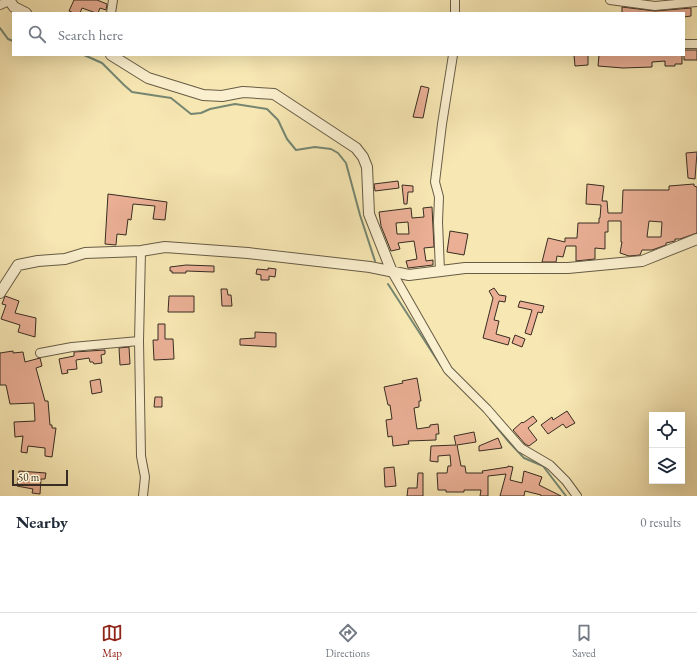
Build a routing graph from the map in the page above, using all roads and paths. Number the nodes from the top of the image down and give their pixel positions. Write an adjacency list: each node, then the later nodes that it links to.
1 (113, 0): 7 (street)
2 (455, 0): 8 (street)
3 (610, 0): 5 (street)
4 (7, 2): 6 (street)
5 (697, 2)
6 (24, 12)
7 (111, 12)
8 (454, 12)
9 (685, 44): 10 (street)
10 (697, 44)
11 (113, 56): 16 (street)
12 (453, 56): 15 (street)
13 (697, 239): 15 (street)
14 (141, 251): 16 (street); 17 (street); 18 (street)
15 (440, 271): 16 (street)
16 (392, 272): 21 (street)
17 (0, 293)
18 (139, 341): 19 (street); 20 (street)
19 (40, 353)
20 (143, 496)
21 (577, 496)

